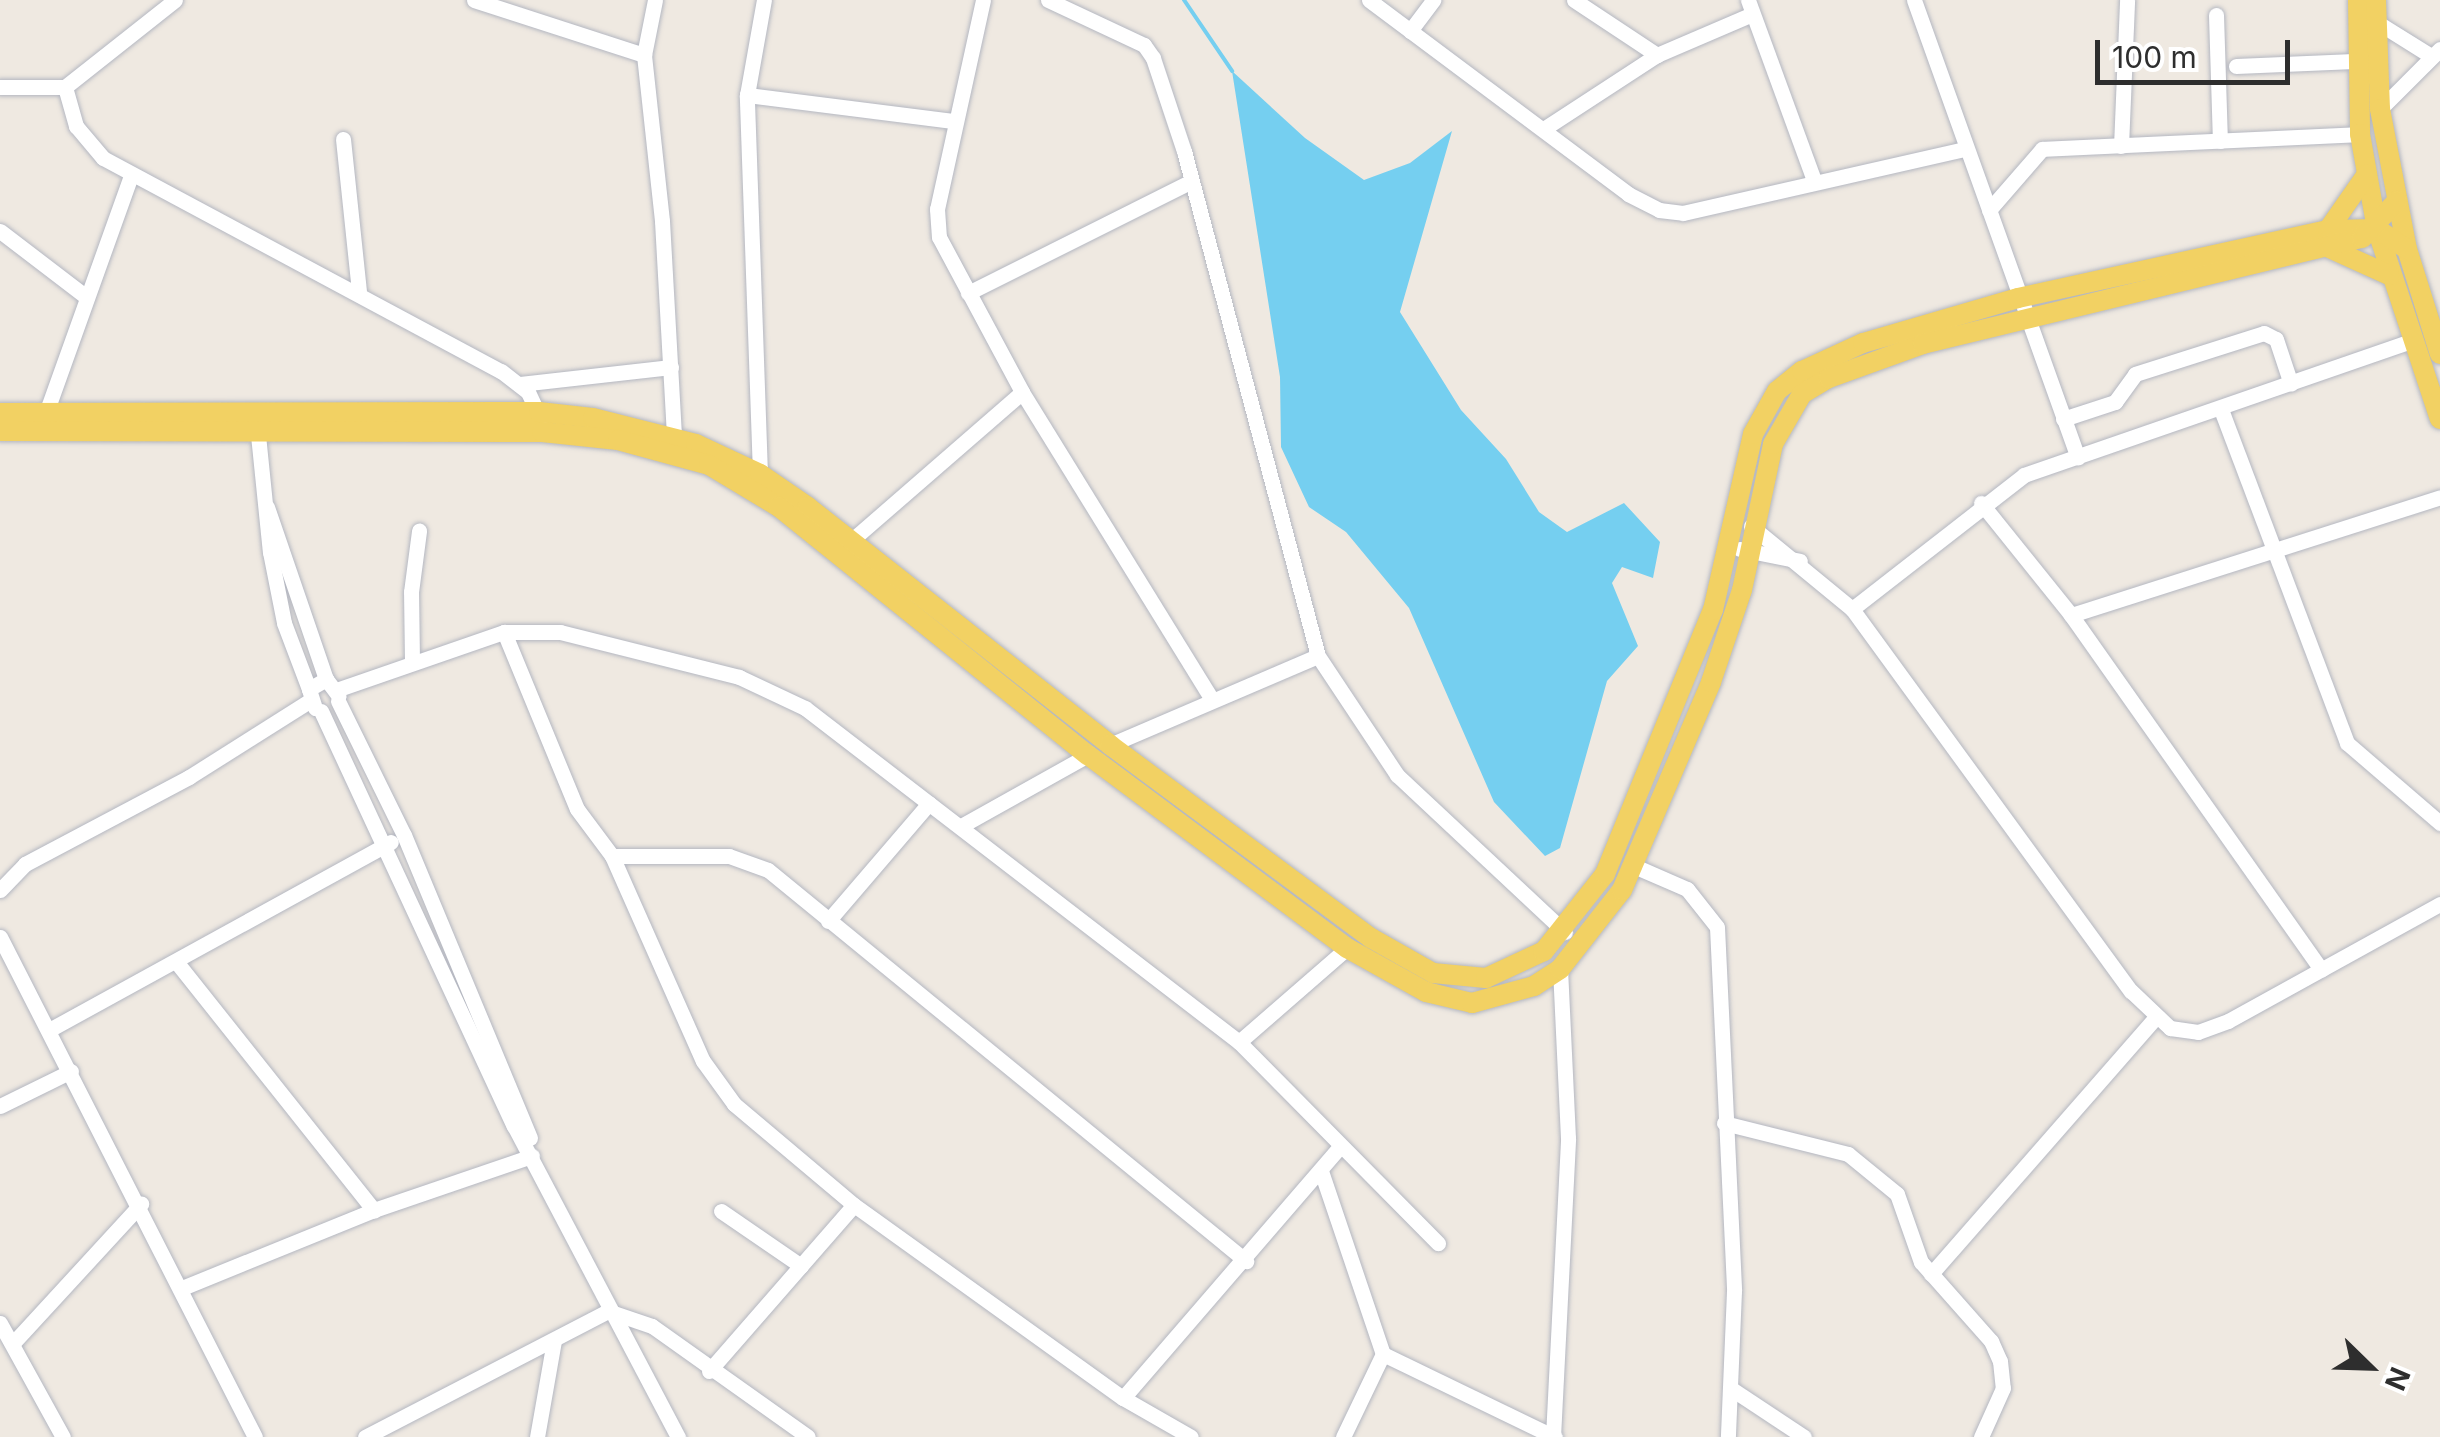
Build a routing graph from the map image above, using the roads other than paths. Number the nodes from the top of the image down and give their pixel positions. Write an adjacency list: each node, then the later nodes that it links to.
1 (175, 0): 23 (street)
2 (474, 0): 18 (street)
3 (655, 0): 18 (street)
4 (764, 0): 24 (street)
5 (983, 0): 26 (street)
6 (1048, 0): 36 (street)
7 (1369, 0): 16 (street)
8 (1433, 0): 16 (street)
9 (1574, 0): 19 (street)
10 (1914, 0): 32 (street)
11 (2127, 0): 31 (street)
12 (2358, 0): 20 (main road)
13 (1750, 7): 19 (street); 35 (street)
14 (2376, 10): 17 (street); 25 (main road)
15 (2216, 15): 30 (street)
16 (1410, 31): 27 (street)
17 (2434, 51): 25 (street)
18 (644, 55): 51 (street)
19 (1656, 55): 27 (street)
20 (2354, 61): 21 (street); 28 (main road)
21 (2236, 66)
22 (0, 86): 23 (street)
23 (65, 87): 34 (street)
24 (747, 95): 26 (street); 65 (street)
25 (2380, 108): 37 (main road)
26 (953, 122): 45 (street)
27 (1546, 128): 35 (street)
28 (2360, 134): 30 (street); 33 (main road)
29 (343, 140): 44 (street)
30 (2220, 142): 31 (street)
31 (2121, 146): 38 (street)
32 (1965, 149): 35 (street); 38 (street)
33 (2367, 174): 39 (main road); 41 (main road)
34 (132, 175): 44 (street); 46 (street)
35 (1814, 180)
36 (1192, 182): 45 (street); 79 (street)
37 (2397, 201): 39 (main road); 42 (main road)
38 (1989, 210): 47 (street)
39 (2376, 229): 41 (main road); 42 (main road); 43 (main road)
40 (0, 231): 46 (street)
41 (2328, 239): 43 (main road); 47 (main road)
42 (2407, 249): 48 (main road)
43 (2389, 275): 49 (main road)
44 (359, 290): 52 (street)
45 (968, 293): 54 (street)
46 (86, 296): 57 (street)
47 (2022, 308): 58 (street); 69 (main road); 70 (main road)
48 (2432, 312): 50 (main road)
49 (2409, 342): 53 (street); 59 (main road)
50 (2440, 354)
51 (672, 367): 52 (street); 63 (street)
52 (520, 384): 60 (street)
53 (2290, 384): 55 (street); 58 (street)
54 (1022, 392): 72 (street); 82 (street)
55 (2222, 412): 64 (street); 74 (street)
56 (0, 413): 57 (main road)
57 (46, 413): 61 (main road)
58 (2064, 419): 64 (street)
59 (2440, 419)
60 (541, 422): 61 (main road); 63 (main road); 85 (main road)
61 (257, 423): 62 (main road); 68 (street)
62 (0, 430)
63 (674, 436): 65 (main road)
64 (2078, 457): 67 (street)
65 (760, 474): 72 (main road)
66 (2440, 497): 74 (street)
67 (1981, 503): 76 (street); 77 (street)
68 (267, 507): 81 (street); 83 (street)
69 (1732, 521): 70 (street); 73 (main road)
70 (1754, 527): 73 (main road); 75 (street)
71 (419, 530): 80 (street)
72 (852, 540): 84 (main road)
73 (1739, 549): 75 (street); 92 (main road); 97 (main road)
74 (2274, 553): 77 (street); 87 (street)
75 (1800, 561): 76 (street)
76 (1852, 608): 105 (street)
77 (2071, 615): 102 (street)
78 (504, 632): 80 (street); 86 (street); 91 (street)
79 (1318, 656): 82 (street); 97 (street)
80 (412, 661): 81 (street)
81 (334, 690): 83 (street); 83 (street); 89 (street)
82 (1211, 698): 84 (street)
83 (313, 700): 90 (street); 93 (street)
84 (1110, 746): 95 (main road)
85 (1088, 755): 88 (street); 95 (main road)
86 (929, 803): 88 (street); 96 (street)
87 (2440, 823)
88 (961, 826): 107 (street)
89 (404, 835): 90 (street); 112 (street)
90 (385, 846): 100 (street); 112 (street)
91 (612, 856): 96 (street); 115 (street)
92 (1634, 866): 101 (main road); 110 (street)
93 (0, 890)
94 (2440, 904): 102 (street)
95 (1313, 910): 97 (main road); 99 (main road)
96 (828, 921): 119 (street)
97 (1565, 932)
98 (0, 937): 106 (street)
99 (1347, 948): 103 (main road); 107 (street)
100 (178, 964): 106 (street); 116 (street)
101 (1560, 970): 103 (main road); 104 (street)
102 (2321, 970): 105 (street)
103 (1534, 986): 104 (street)
104 (1565, 1003): 139 (street)
105 (2154, 1019): 121 (street)
106 (49, 1030): 108 (street)
107 (1239, 1042): 111 (street)
108 (71, 1071): 109 (street); 114 (street)
109 (0, 1106)
110 (1724, 1122): 121 (street); 129 (street)
111 (1338, 1148): 113 (street); 118 (street)
112 (532, 1156): 116 (street); 123 (street)
113 (1321, 1170): 119 (street); 127 (street)
114 (141, 1204): 122 (street); 125 (street)
115 (854, 1206): 120 (street); 130 (street)
116 (374, 1210): 122 (street)
117 (721, 1211): 120 (street)
118 (1438, 1243)
119 (1246, 1261): 130 (street)
120 (801, 1266): 128 (street)
121 (1931, 1274): 142 (street)
122 (182, 1288): 132 (street)
123 (608, 1311): 126 (street); 128 (street); 135 (street)
124 (0, 1322): 125 (street)
125 (14, 1342): 131 (street)
126 (554, 1342): 133 (street); 134 (street)
127 (1383, 1354): 138 (street); 139 (street)
128 (710, 1371): 136 (street)
129 (1733, 1390): 140 (street); 141 (street)
130 (1124, 1398): 137 (street)
131 (63, 1437)
132 (255, 1437)
133 (365, 1437)
134 (537, 1437)
135 (678, 1437)
136 (808, 1437)
137 (1190, 1437)
138 (1343, 1437)
139 (1553, 1437)
140 (1728, 1437)
141 (1804, 1437)
142 (1981, 1437)

